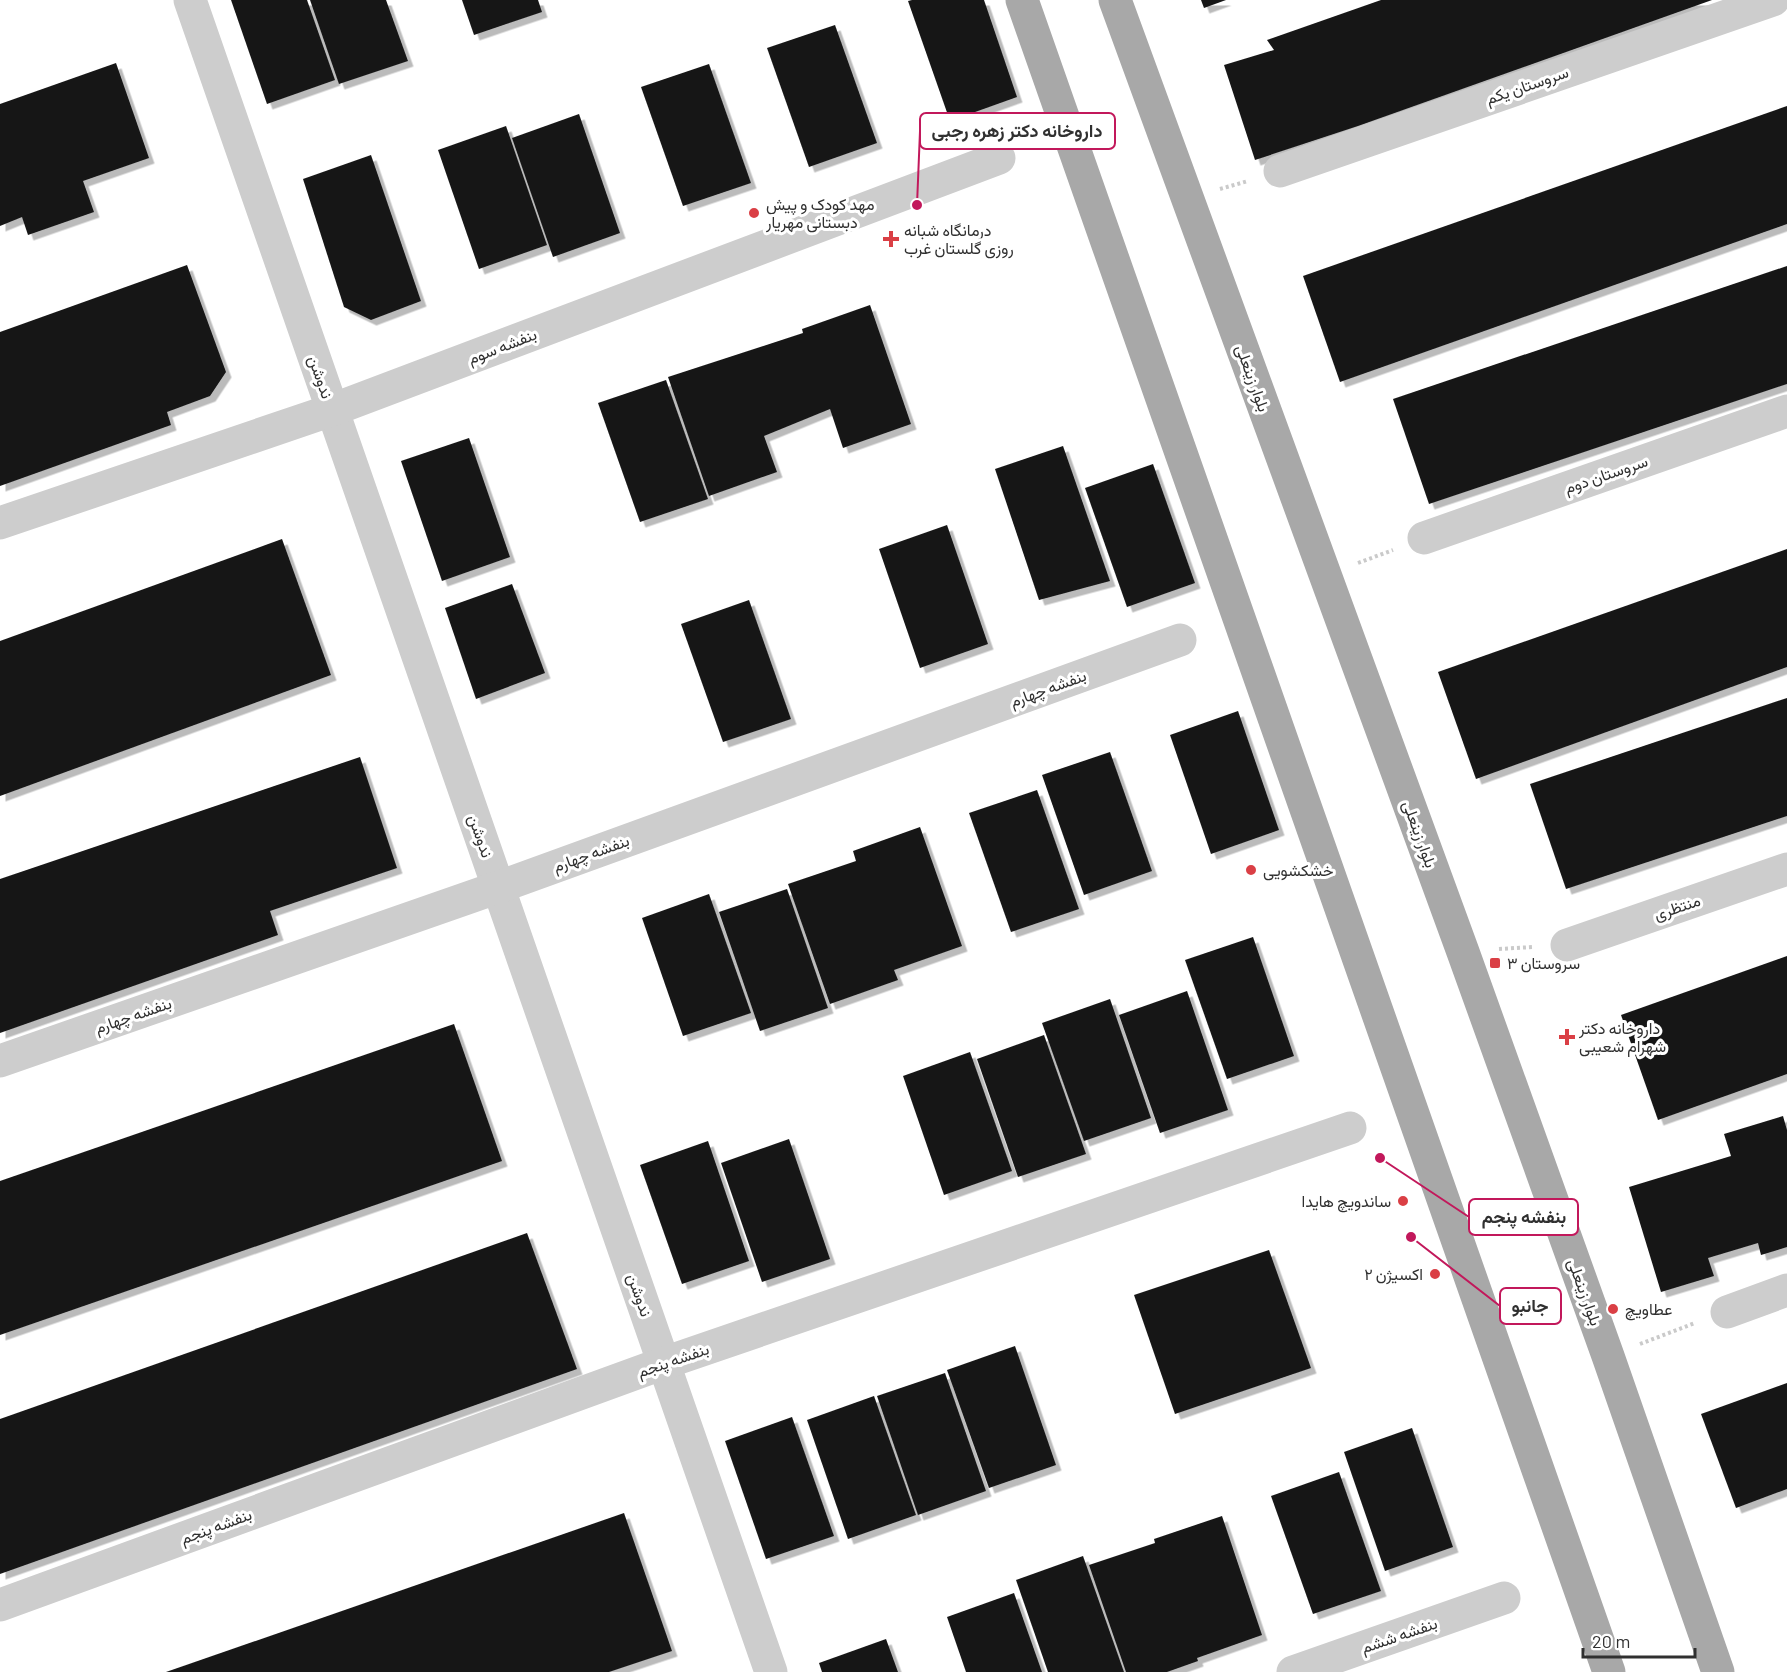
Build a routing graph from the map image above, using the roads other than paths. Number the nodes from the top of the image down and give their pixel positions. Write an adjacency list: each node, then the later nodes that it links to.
1 (190, 0): 9 (street, ندوشن)
2 (1022, 0): 26 (main road)
3 (1115, 0): 6 (main road, بلوار زینعلی)
4 (1128, 0): 6 (main road)
5 (1773, 0): 8 (street, سروستان یکم)
6 (1129, 39): 27 (main road, بلوار زینعلی)
7 (999, 158): 9 (street, بنفشه سوم)
8 (1280, 171)
9 (332, 410): 11 (street, بنفشه سوم); 15 (street, ندوشن)
10 (1787, 411): 12 (street, سروستان دوم)
11 (0, 523)
12 (1424, 537)
13 (1180, 640): 15 (street, بنفشه چهارم)
14 (1787, 869): 16 (street, منتظری)
15 (499, 887): 17 (street, بنفشه چهارم); 21 (street, ندوشن)
16 (1567, 945)
17 (0, 1062)
18 (1350, 1128): 21 (street, بنفشه پنجم)
19 (1787, 1290): 20 (street)
20 (1727, 1312)
21 (664, 1362): 23 (street, بنفشه پنجم); 24 (street, ندوشن)
22 (1504, 1598): 25 (street, بنفشه ششم)
23 (0, 1605)
24 (771, 1672)
25 (1293, 1672)
26 (1609, 1672)
27 (1718, 1672)

